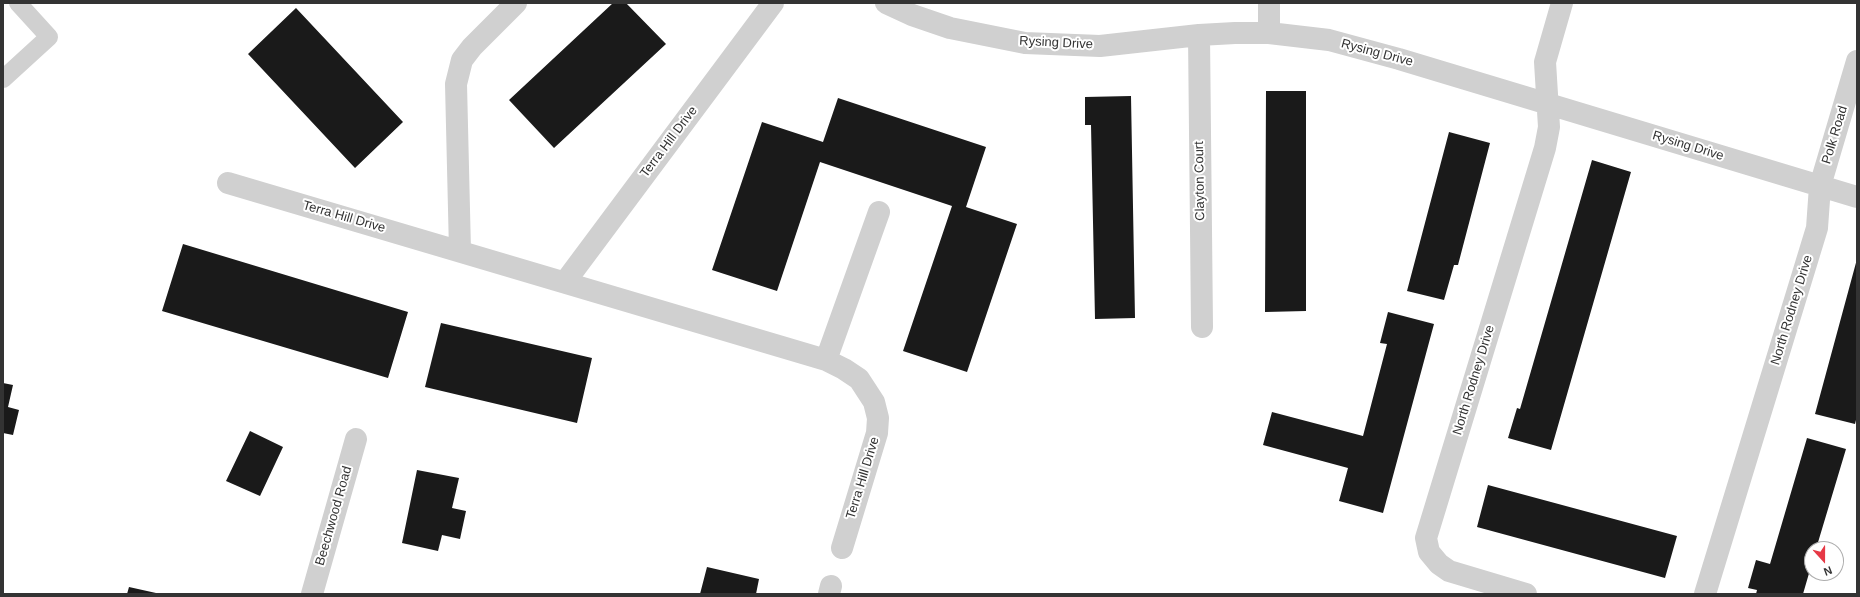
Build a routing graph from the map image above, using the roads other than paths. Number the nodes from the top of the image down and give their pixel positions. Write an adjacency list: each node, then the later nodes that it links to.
1 (18, 3): 10 (lane)
2 (516, 3): 16 (street)
3 (773, 3): 17 (street, Terra Hill Drive)
4 (886, 3): 8 (street, Rysing Drive)
5 (1269, 3): 7 (street)
6 (1562, 3): 11 (street, North Rodney Drive)
7 (1269, 33): 8 (street, Rysing Drive); 11 (street, Rysing Drive)
8 (1199, 35): 18 (street, Clayton Court)
9 (1857, 61): 13 (street, Polk Road)
10 (3, 79)
11 (1547, 104): 13 (street, Rysing Drive); 23 (street, North Rodney Drive)
12 (228, 183): 16 (street, Terra Hill Drive)
13 (1820, 186): 14 (street, Rysing Drive); 24 (street, North Rodney Drive)
14 (1857, 197)
15 (879, 212): 19 (street)
16 (460, 251): 17 (street, Terra Hill Drive)
17 (565, 282): 19 (street, Terra Hill Drive)
18 (1202, 328)
19 (826, 360): 21 (street, Terra Hill Drive)
20 (356, 439): 22 (street, Beechwood Road)
21 (842, 548)
22 (312, 594)
23 (1526, 594)
24 (1705, 594)

